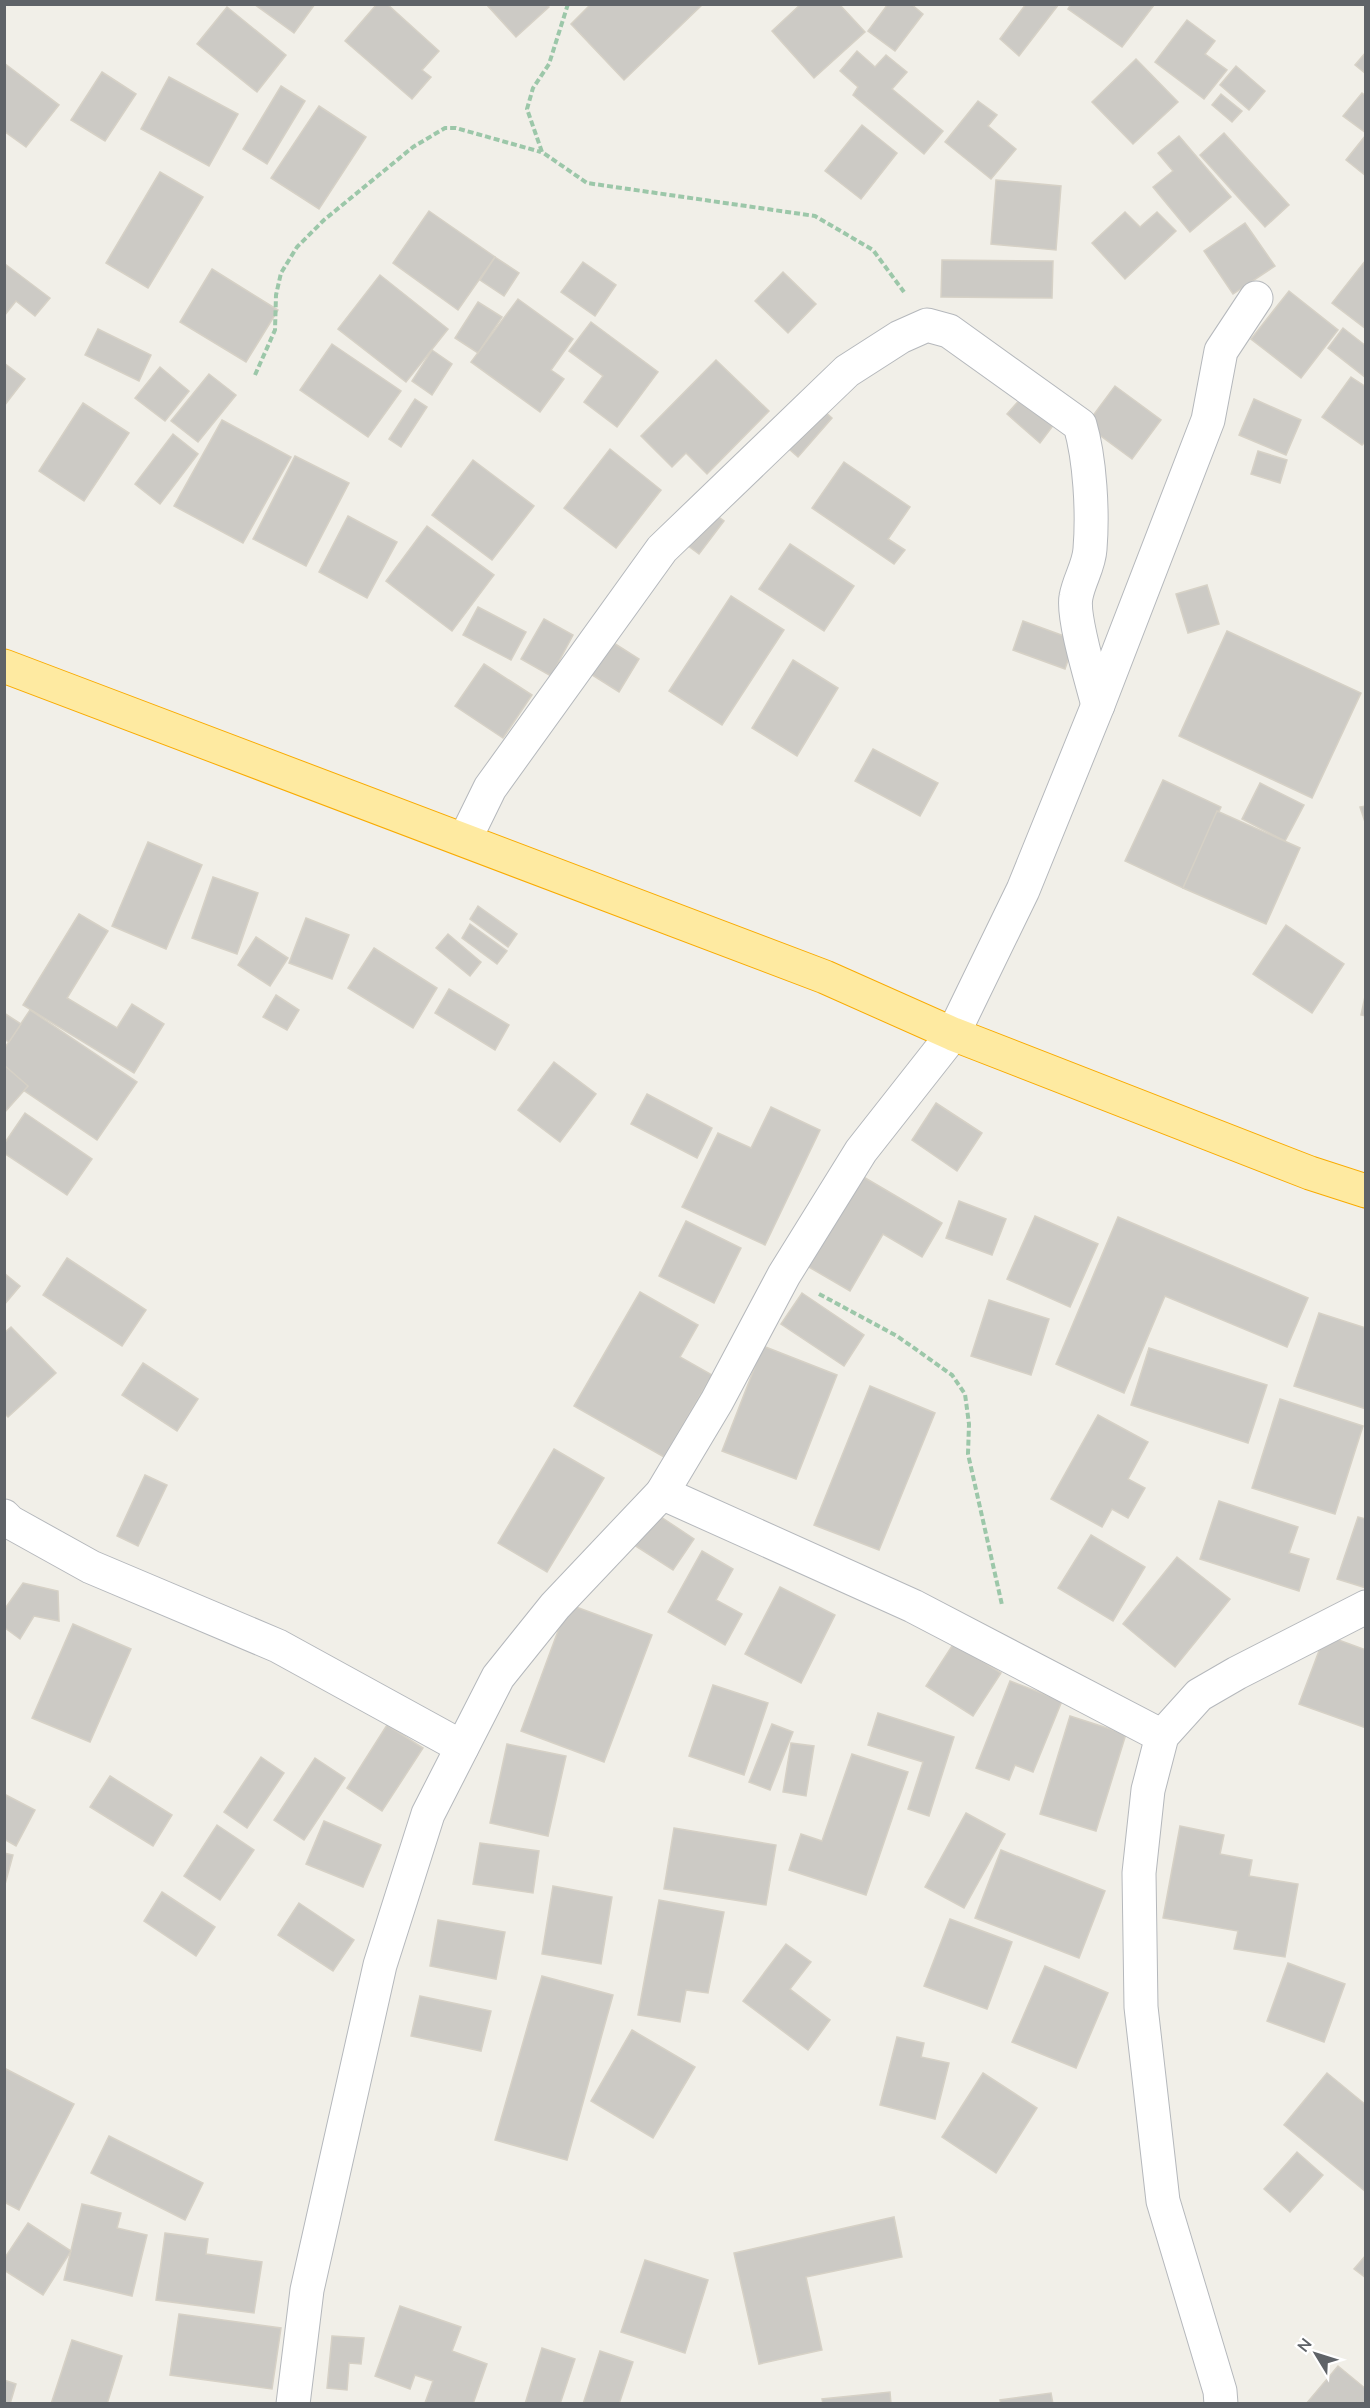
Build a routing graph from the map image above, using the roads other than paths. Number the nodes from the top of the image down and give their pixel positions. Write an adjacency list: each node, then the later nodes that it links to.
1 (1256, 298): 3 (street)
2 (4, 666): 4 (highway)
3 (1098, 705): 4 (street); 5 (street)
4 (465, 839): 5 (highway)
5 (953, 1034): 6 (highway); 7 (street)
6 (1365, 1191)
7 (662, 1493): 10 (street); 11 (street)
8 (4, 1516): 11 (street)
9 (1365, 1607): 10 (street)
10 (1162, 1736): 13 (street)
11 (462, 1747): 12 (street)
12 (293, 2403)
13 (1221, 2403)

